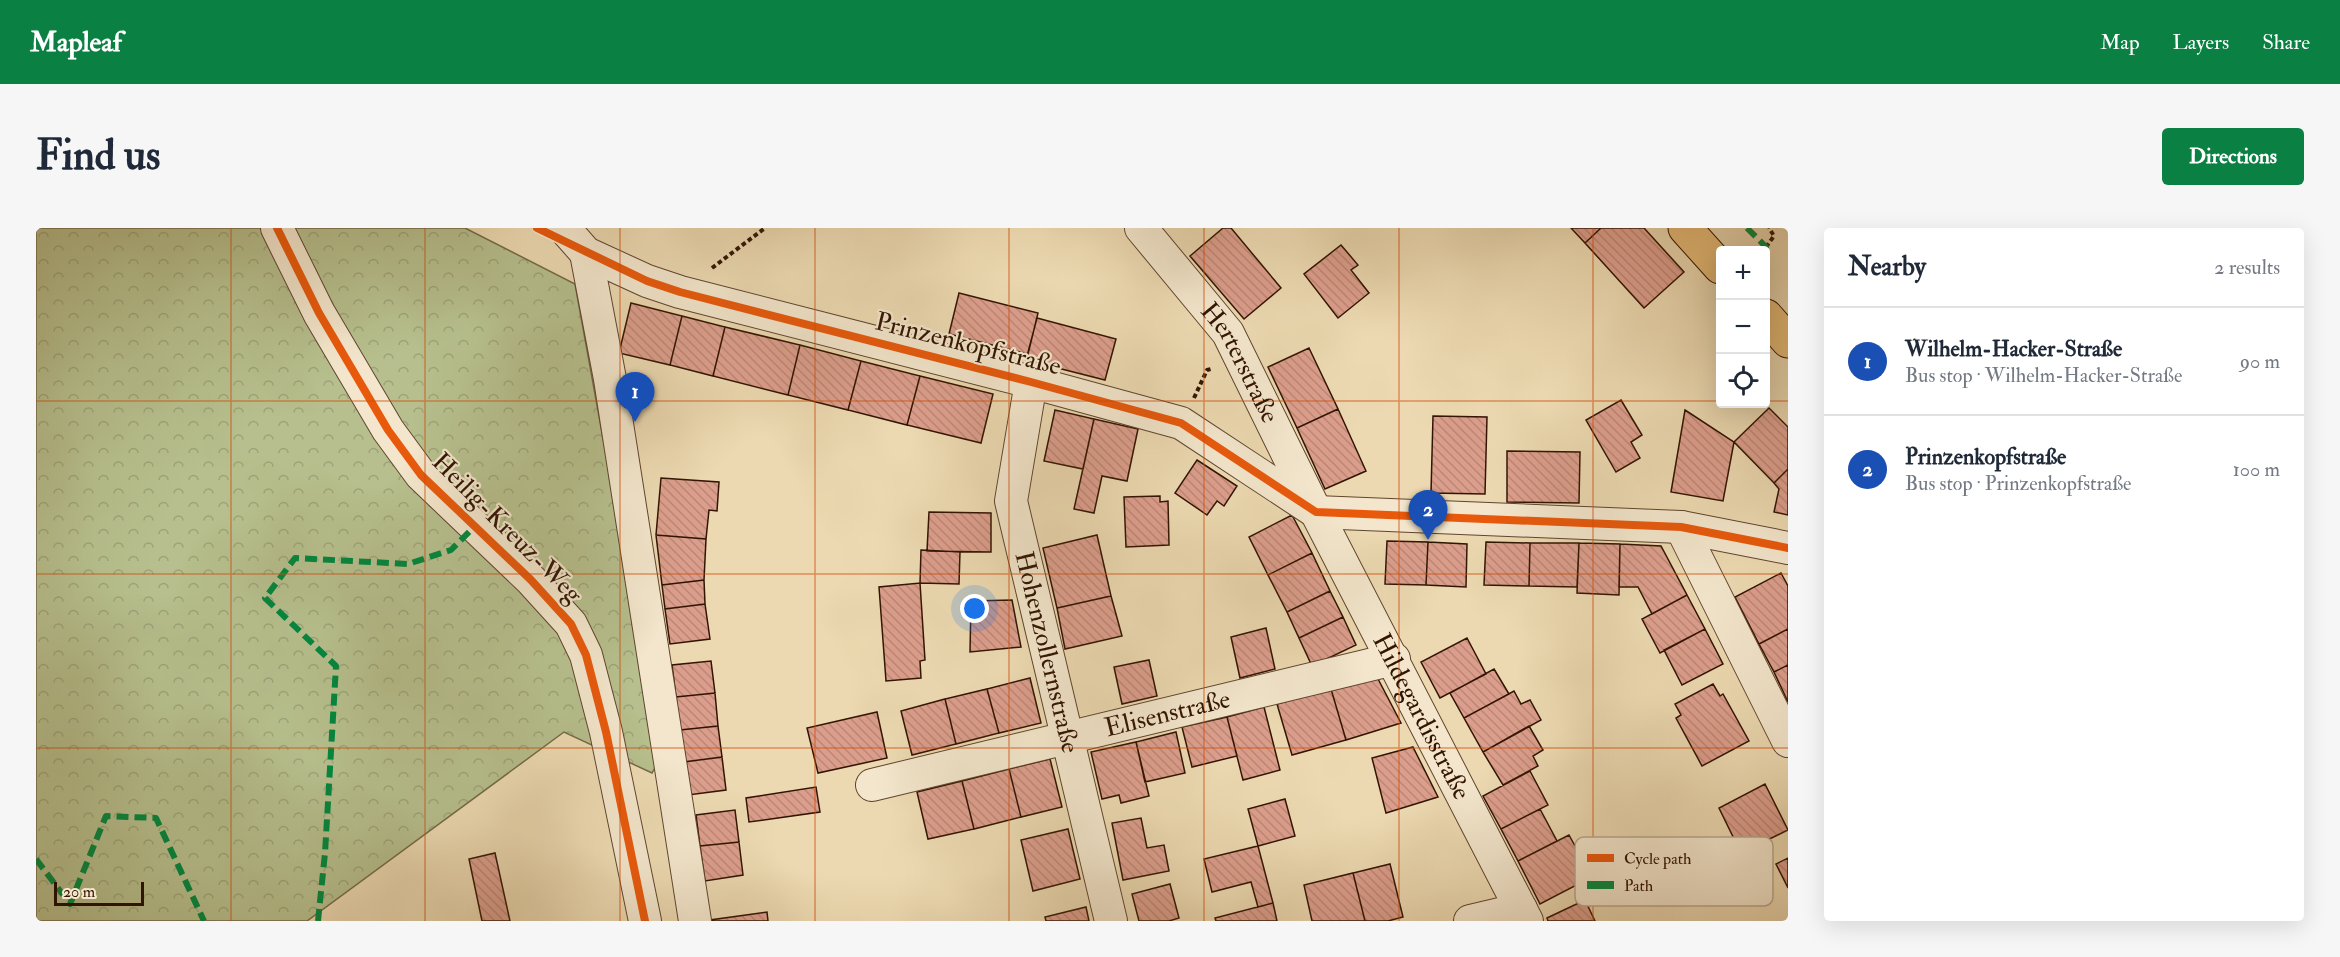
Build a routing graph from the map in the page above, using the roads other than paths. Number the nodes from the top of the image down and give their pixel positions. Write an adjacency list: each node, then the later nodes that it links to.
1 (277, 228): 18 (street, Heilig-Kreuz-Weg)
2 (564, 228): 5 (street)
3 (1685, 228): 6 (main road)
4 (1146, 230): 10 (street, Herterstraße)
5 (586, 253): 9 (street, Prinzenkopfstraße); 19 (street)
6 (1716, 263)
7 (1770, 320): 8 (main road)
8 (1788, 340)
9 (1031, 382): 10 (street, Prinzenkopfstraße); 14 (street, Hohenzollernstraße)
10 (1316, 512): 11 (street); 13 (street, Hildegardisstraße)
11 (1681, 526): 12 (street); 15 (street)
12 (1788, 548)
13 (1394, 659): 14 (street, Elisenstraße); 17 (street, Hildegardisstraße)
14 (1066, 738): 16 (street, Elisenstraße); 20 (street, Hohenzollernstraße)
15 (1788, 741)
16 (872, 785)
17 (1524, 915): 21 (street)
18 (645, 921)
19 (695, 921)
20 (1111, 921)
21 (1470, 921)

